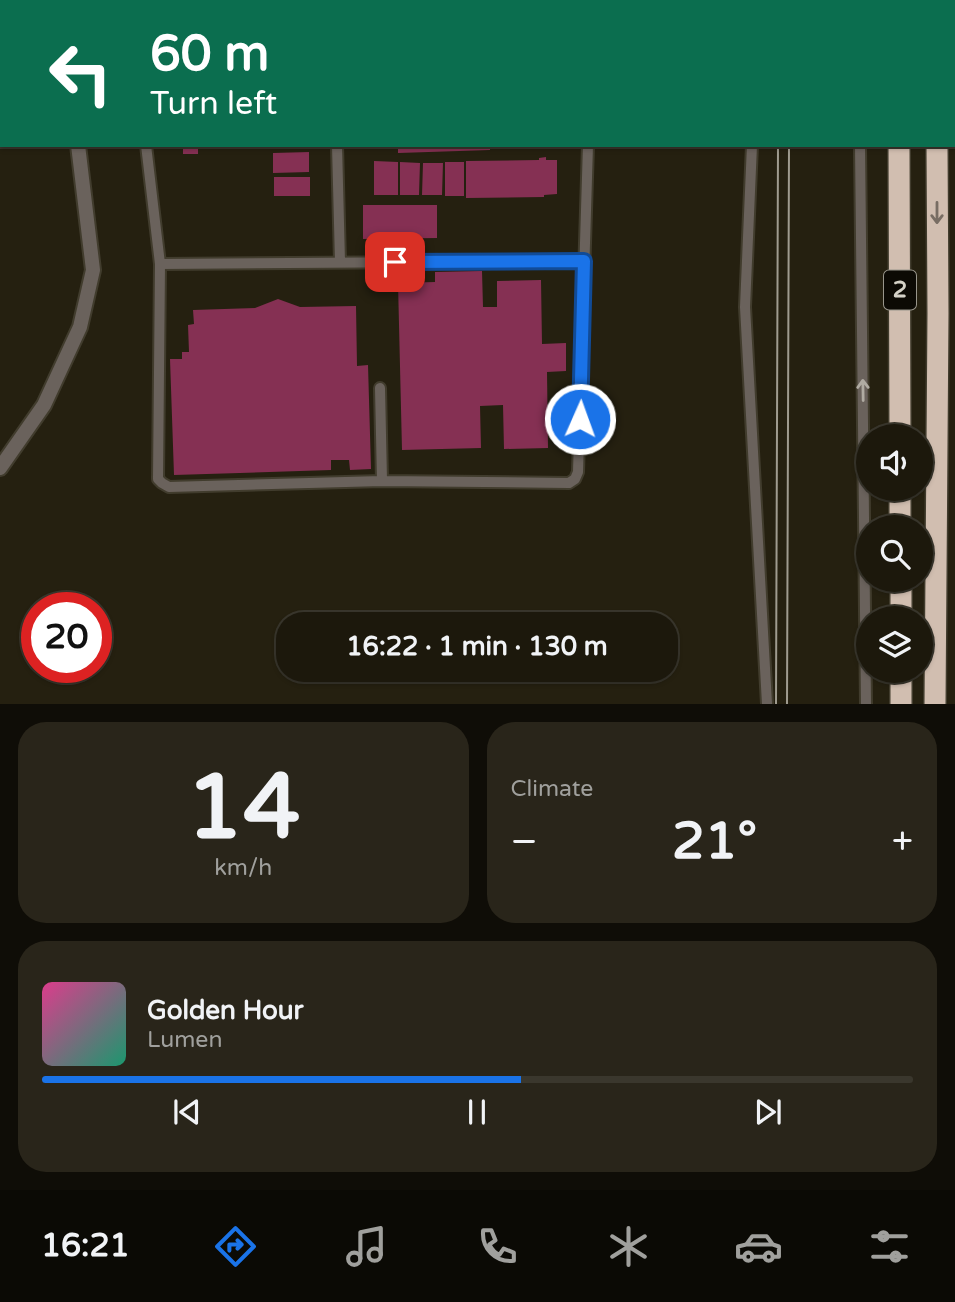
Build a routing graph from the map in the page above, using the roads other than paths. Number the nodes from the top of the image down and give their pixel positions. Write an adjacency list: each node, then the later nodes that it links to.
1 (78, 147): 14 (street)
2 (146, 147): 11 (lane)
3 (337, 147): 10 (lane)
4 (588, 147): 9 (lane)
5 (752, 147): 17 (lane)
6 (860, 147): 18 (lane, one-way to 6)
7 (899, 147): 13 (highway, 2)
8 (937, 147): 20 (highway, 2, one-way to 20)
9 (584, 261): 10 (lane); 15 (lane)
10 (341, 262): 11 (lane)
11 (160, 264): 15 (lane)
12 (380, 388): 15 (lane)
13 (900, 424)
14 (0, 468)
15 (382, 481)
16 (901, 683): 19 (highway)
17 (767, 704)
18 (866, 704)
19 (901, 704)
20 (935, 704)

